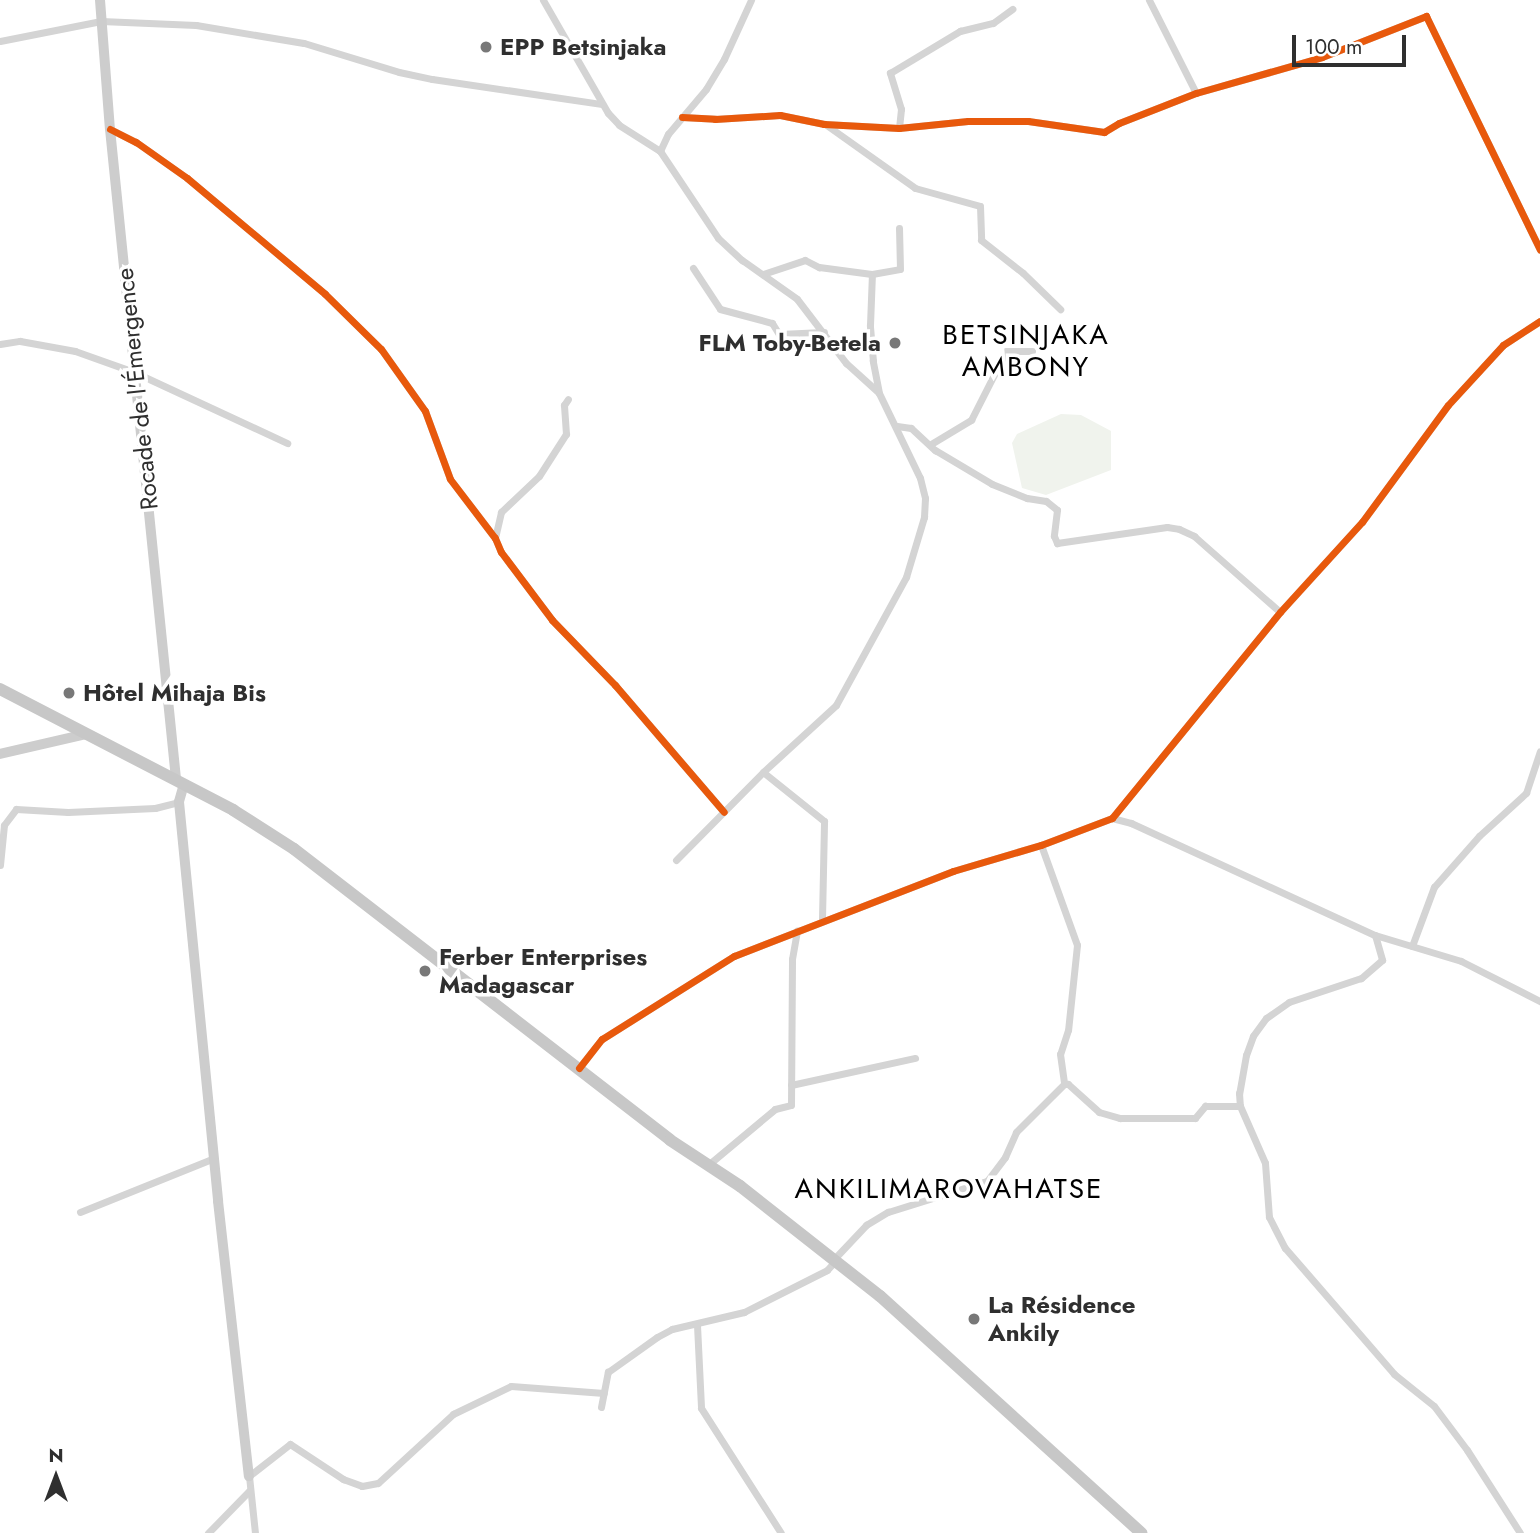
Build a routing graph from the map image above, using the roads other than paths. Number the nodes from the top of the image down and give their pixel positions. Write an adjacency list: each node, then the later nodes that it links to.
1 (100, 0): 6 (street, Rocade de l'Émergence)
2 (542, 0): 9 (street)
3 (751, 0): 10 (street)
4 (1149, 0): 8 (street)
5 (1012, 9): 12 (street)
6 (101, 21): 7 (street); 9 (street); 13 (street, Rocade de l'Émergence)
7 (0, 41)
8 (1196, 93): 12 (street); 16 (street)
9 (602, 104): 14 (street)
10 (682, 117): 11 (street); 14 (street)
11 (824, 124): 12 (street); 20 (street)
12 (899, 128)
13 (110, 129): 25 (street, Rocade de l'Émergence); 31 (street)
14 (660, 151): 18 (street)
15 (899, 228): 19 (street)
16 (1540, 250)
17 (693, 268): 22 (street)
18 (762, 274): 19 (street); 22 (street)
19 (872, 274): 26 (street)
20 (1060, 309)
21 (1540, 321): 32 (street)
22 (824, 332): 26 (street)
23 (0, 344): 25 (street)
24 (1032, 351): 30 (street)
25 (134, 372): 29 (street); 38 (street, Rocade de l'Émergence)
26 (879, 393): 28 (street)
27 (568, 400): 31 (street)
28 (897, 426): 30 (street); 37 (street)
29 (287, 443)
30 (931, 444): 32 (street)
31 (495, 538): 40 (street)
32 (1280, 611): 41 (street)
33 (0, 689): 34 (main road)
34 (86, 734): 36 (street); 38 (main road)
35 (1540, 751): 48 (street)
36 (0, 754)
37 (763, 772): 40 (street); 45 (street)
38 (180, 781): 39 (street); 51 (main road)
39 (179, 802): 44 (street); 55 (street)
40 (724, 812): 43 (street)
41 (1112, 818): 42 (street); 47 (street)
42 (1041, 845): 45 (street); 52 (street)
43 (676, 860)
44 (0, 864)
45 (822, 919): 46 (street)
46 (797, 930): 51 (street); 53 (street)
47 (1375, 935): 48 (street); 54 (street)
48 (1412, 946): 49 (street)
49 (1540, 1001)
50 (915, 1058): 53 (street)
51 (579, 1068): 56 (main road)
52 (1063, 1084): 54 (street); 58 (street)
53 (792, 1085): 56 (street)
54 (1240, 1106): 68 (street)
55 (214, 1157): 57 (street); 62 (street)
56 (708, 1165): 58 (main road)
57 (80, 1212)
58 (834, 1260): 59 (street); 67 (main road)
59 (697, 1325): 60 (street); 66 (street)
60 (604, 1393): 61 (street); 62 (street)
61 (601, 1406)
62 (249, 1476): 63 (street)
63 (249, 1491): 64 (street); 65 (street)
64 (208, 1533)
65 (255, 1533)
66 (781, 1533)
67 (1141, 1533)
68 (1520, 1533)

